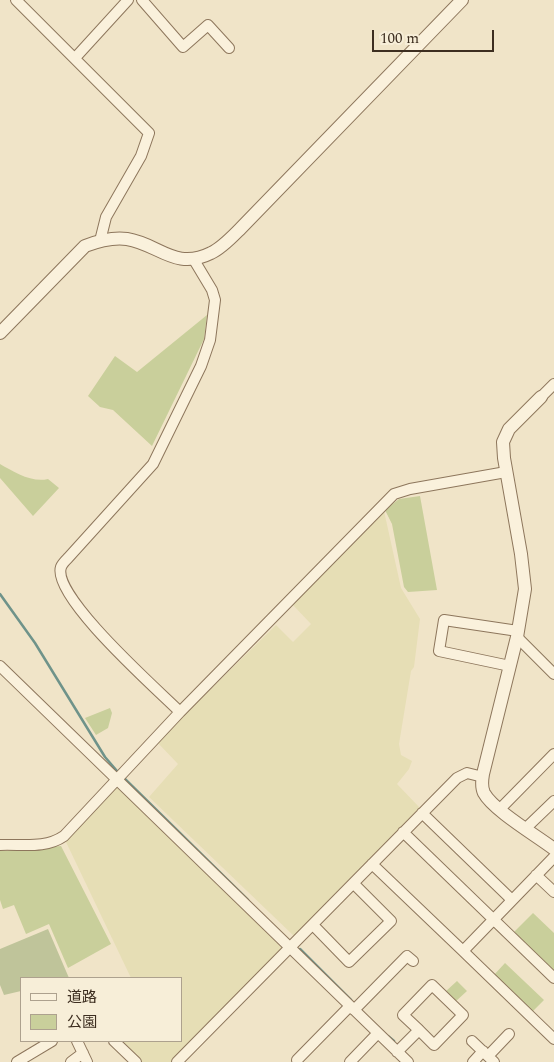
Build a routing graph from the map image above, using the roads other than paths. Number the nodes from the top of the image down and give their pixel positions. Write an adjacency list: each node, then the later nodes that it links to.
1 (16, 0): 6 (street)
2 (128, 0): 6 (street)
3 (142, 0): 5 (street)
4 (462, 0): 8 (street)
5 (229, 48)
6 (75, 58): 7 (street)
7 (100, 241): 8 (street); 9 (street)
8 (194, 260): 17 (street)
9 (0, 333)
10 (554, 384): 11 (street)
11 (541, 397): 12 (street)
12 (506, 472): 13 (street); 17 (street)
13 (517, 634): 15 (street); 15 (street); 16 (street)
14 (0, 666): 20 (street)
15 (510, 666): 19 (street)
16 (554, 674)
17 (180, 712): 20 (street)
18 (554, 754): 22 (street)
19 (482, 777): 22 (street); 23 (street)
20 (117, 778): 26 (street); 36 (street)
21 (554, 801): 24 (street)
22 (500, 810): 24 (street)
23 (422, 813): 25 (street); 33 (street)
24 (526, 828): 27 (street)
25 (403, 832): 29 (street); 34 (street)
26 (0, 845)
27 (554, 849)
28 (554, 857): 30 (street)
29 (372, 864): 31 (street); 37 (street)
30 (536, 875): 32 (street); 33 (street)
31 (354, 884): 35 (street); 35 (street)
32 (554, 892)
33 (512, 900): 34 (street)
34 (493, 919): 37 (street); 39 (street)
35 (313, 925): 36 (street)
36 (290, 947): 40 (street); 56 (street)
37 (463, 951): 44 (street)
38 (413, 962): 40 (street)
39 (554, 978)
40 (352, 1008): 42 (street); 52 (street)
41 (419, 1030): 41 (street); 49 (street)
42 (378, 1033): 49 (street); 57 (street)
43 (508, 1034): 50 (street)
44 (554, 1040)
45 (472, 1041): 50 (street)
46 (50, 1042): 53 (street)
47 (77, 1042): 51 (street)
48 (115, 1042): 55 (street)
49 (397, 1052): 58 (street)
50 (488, 1056): 59 (street)
51 (85, 1058): 54 (street)
52 (297, 1060)
53 (17, 1062)
54 (71, 1062)
55 (136, 1062)
56 (176, 1062)
57 (350, 1062)
58 (408, 1062)
59 (472, 1062)

